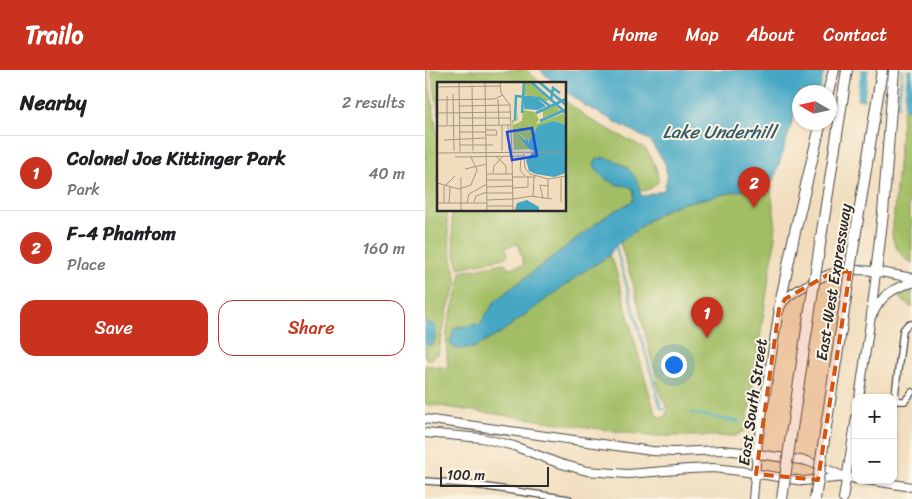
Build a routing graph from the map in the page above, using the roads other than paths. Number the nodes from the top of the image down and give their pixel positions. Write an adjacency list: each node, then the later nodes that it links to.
1 (834, 70): 5 (highway)
2 (847, 70): 28 (highway, East-West Expressway, bridge)
3 (882, 70): 29 (highway, East-West Expressway, bridge)
4 (894, 70): 7 (highway)
5 (830, 85)
6 (819, 130): 10 (highway)
7 (875, 273): 8 (main road); 10 (main road); 11 (main road)
8 (912, 278)
9 (912, 283): 11 (main road)
10 (779, 309): 18 (main road, East South Street)
11 (870, 323): 14 (main road)
12 (912, 324): 13 (street)
13 (912, 392)
14 (860, 394)
15 (425, 419): 18 (main road)
16 (425, 433): 19 (main road)
17 (853, 439): 20 (main road)
18 (757, 454): 19 (main road, East South Street); 20 (main road)
19 (756, 474): 20 (main road); 27 (main road, East South Street)
20 (847, 477): 21 (main road); 30 (main road)
21 (852, 478)
22 (425, 481): 25 (street)
23 (893, 484): 24 (main road)
24 (912, 487)
25 (529, 496): 26 (street)
26 (569, 499)
27 (753, 499)
28 (782, 499)
29 (815, 499)
30 (843, 499)

